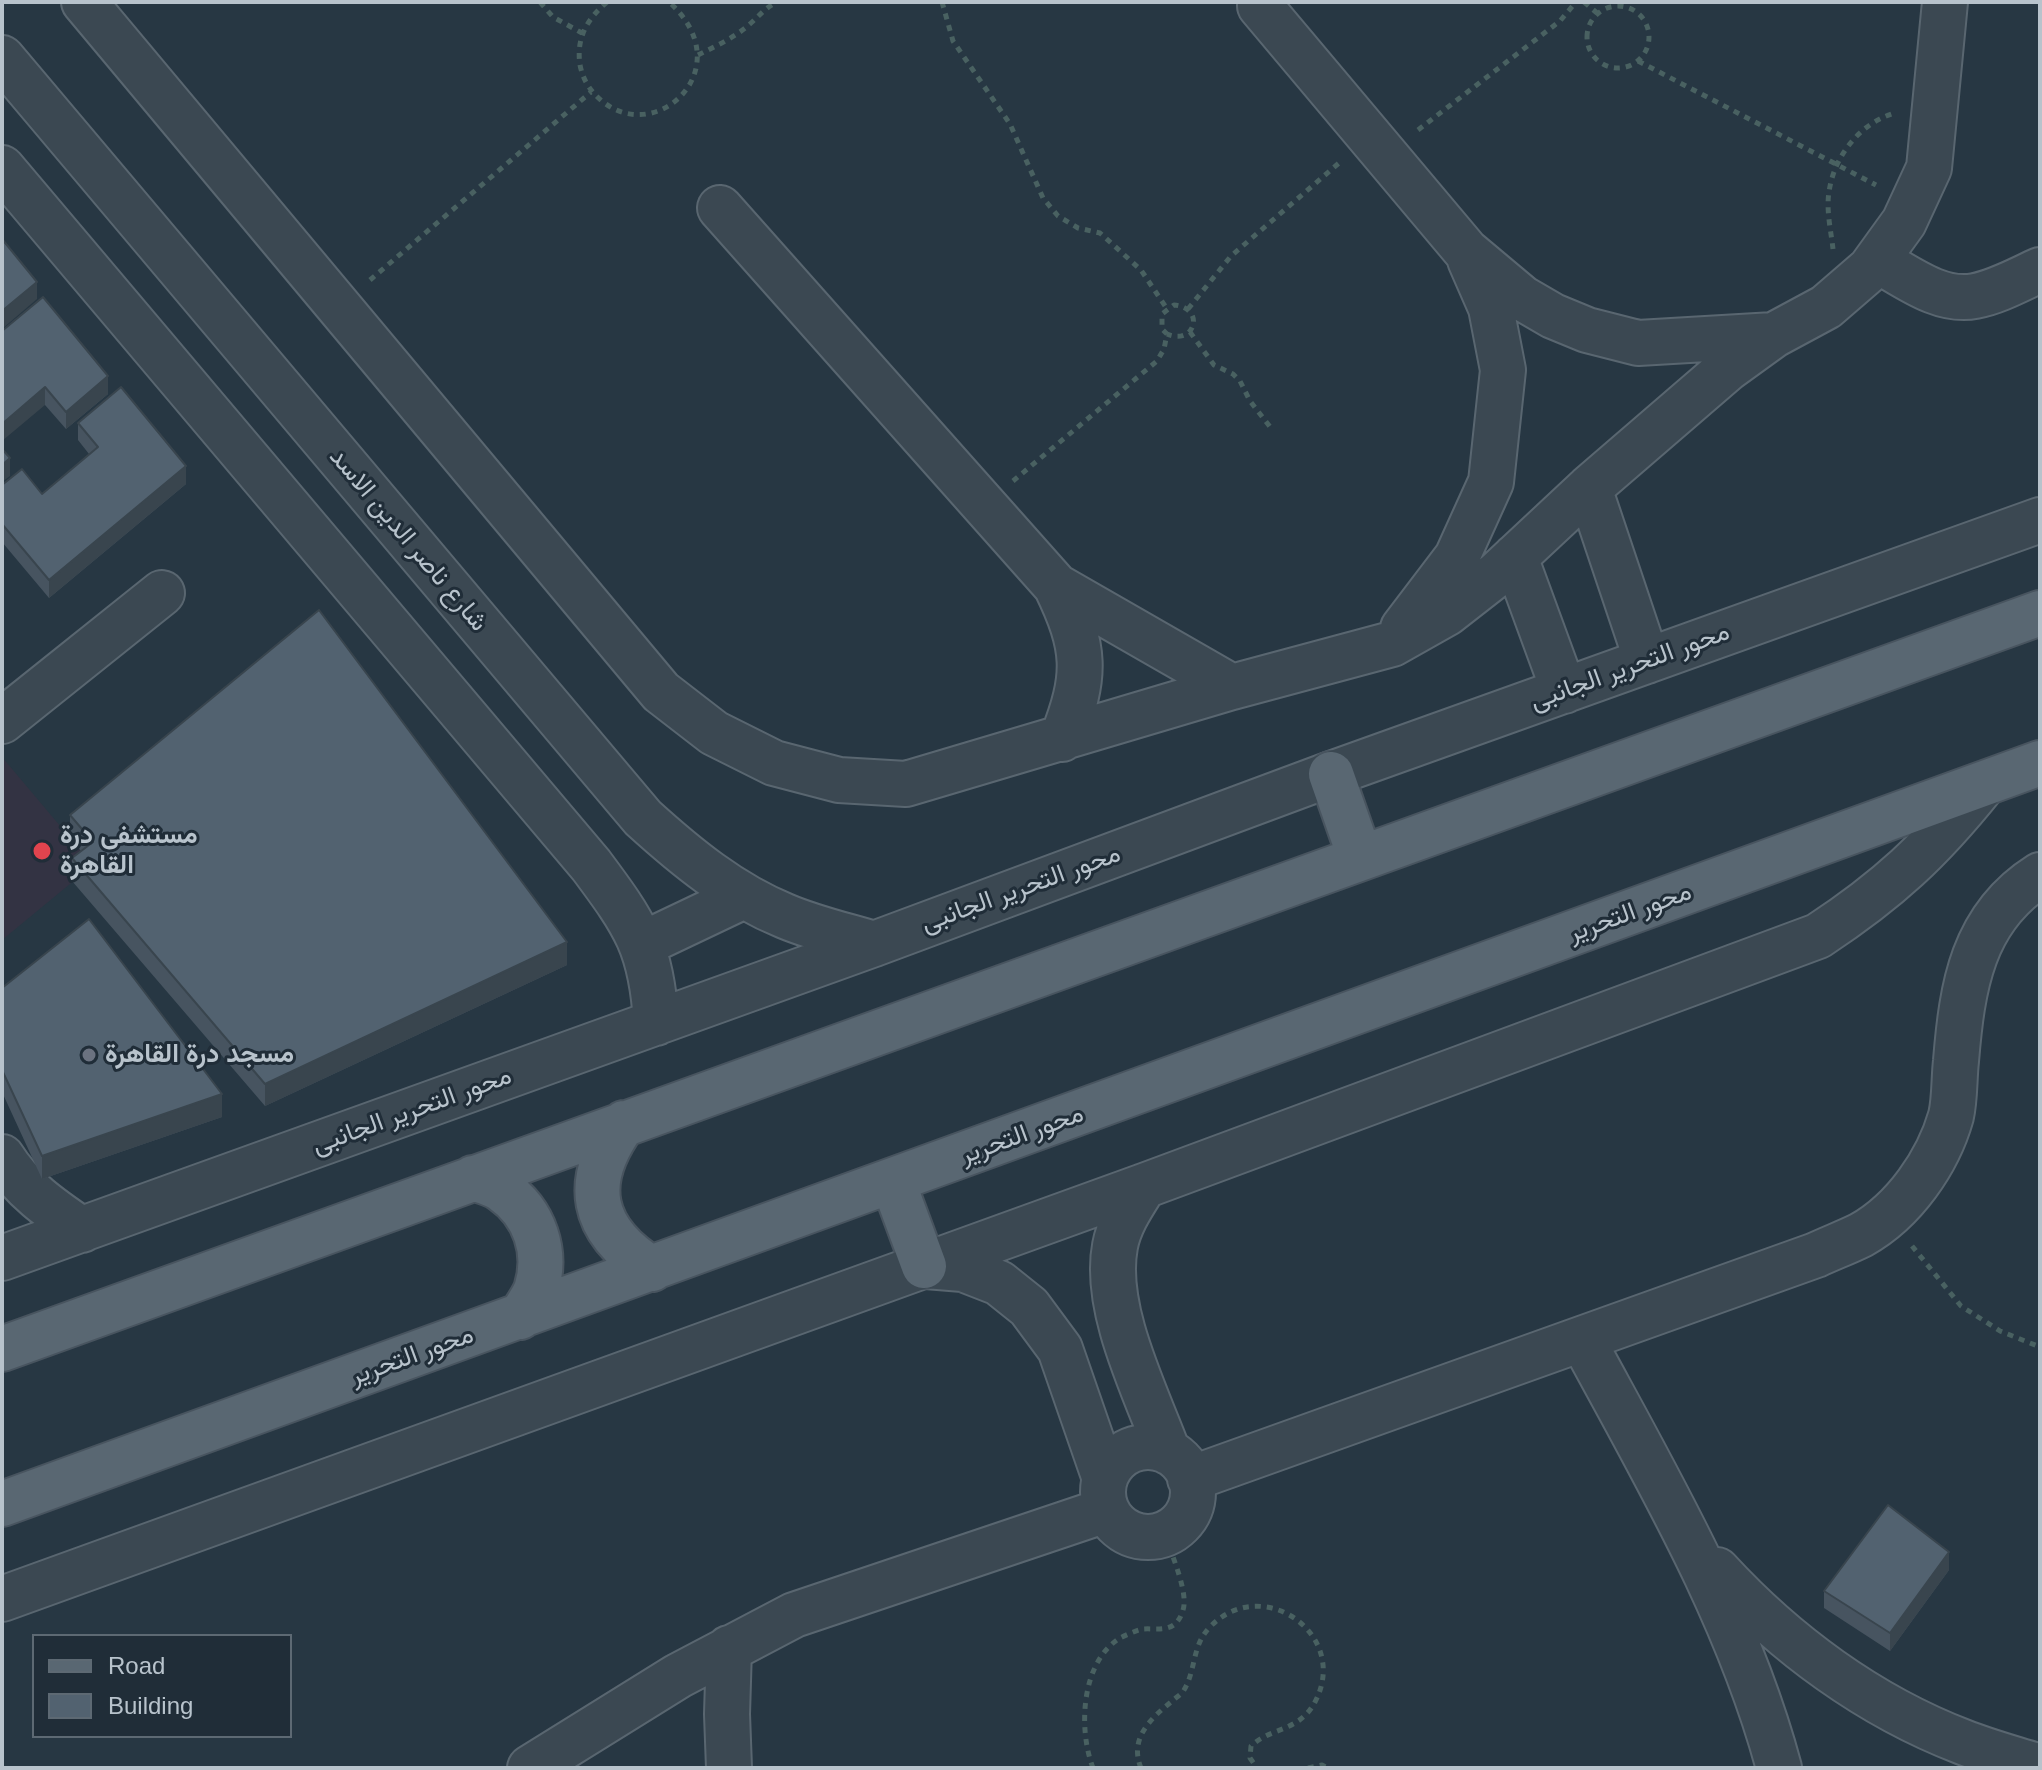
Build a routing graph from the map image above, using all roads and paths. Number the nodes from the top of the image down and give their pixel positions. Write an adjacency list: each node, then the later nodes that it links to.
1 (84, 2): 27 (street)
2 (540, 2): 12 (path)
3 (607, 2): 12 (path)
4 (669, 2): 13 (path)
5 (777, 2): 13 (path)
6 (942, 2): 28 (path)
7 (1576, 2): 18 (path)
8 (1584, 2): 11 (path)
9 (1945, 2): 17 (street)
10 (1260, 6): 18 (street)
11 (1597, 13): 15 (path); 15 (path)
12 (582, 33): 16 (path)
13 (698, 55): 16 (path)
14 (2, 58): 57 (street, شارع ناصر الدين الاسد)
15 (1638, 61): 19 (path)
16 (591, 92): 27 (path)
17 (1935, 102): 19 (path); 21 (street)
18 (1378, 146): 23 (street); 29 (path)
19 (1836, 165): 21 (path); 26 (path)
20 (2, 168): 58 (street)
21 (1912, 205): 24 (street)
22 (720, 208): 40 (street)
23 (1466, 251): 30 (street); 35 (street)
24 (1877, 260): 25 (street); 26 (street)
25 (2040, 270)
26 (1839, 296): 33 (street)
27 (339, 307): 51 (street)
28 (1167, 309): 29 (path); 32 (path)
29 (1188, 309): 31 (path)
30 (1587, 330): 34 (street); 35 (street)
31 (1190, 332): 32 (path); 37 (path)
32 (1167, 334): 40 (path)
33 (1774, 335): 34 (street); 36 (street)
34 (1638, 343): 36 (street)
35 (1503, 370): 38 (street)
36 (1673, 413): 39 (street)
37 (1271, 428)
38 (1491, 482): 42 (street); 46 (street)
39 (1589, 488): 42 (street); 47 (street)
40 (984, 505): 43 (street)
41 (2040, 520): 47 (street, محور التحرير الجانبى)
42 (1529, 543): 46 (street); 49 (street)
43 (1056, 586): 48 (street); 51 (street)
44 (162, 593): 50 (street)
45 (2040, 613): 55 (main road)
46 (1392, 644): 48 (street)
47 (1647, 661): 49 (street, محور التحرير الجانبى)
48 (1232, 687): 51 (street)
49 (1564, 691): 53 (street, محور التحرير الجانبى)
50 (2, 721)
51 (1062, 739)
52 (2040, 763): 54 (main road, محور التحرير)
53 (1331, 774): 55 (main road); 59 (street, محور التحرير الجانبى)
54 (1983, 785): 64 (main road, محور التحرير); 65 (street)
55 (1360, 857): 61 (main road)
56 (2040, 875): 66 (street)
57 (744, 896): 58 (street); 59 (street, شارع ناصر الدين الاسد)
58 (643, 944): 60 (street)
59 (874, 944): 60 (street, محور التحرير الجانبى)
60 (656, 1023): 67 (street, محور التحرير الجانبى)
61 (624, 1123): 63 (main road); 70 (main road)
62 (2, 1157): 67 (street)
63 (473, 1178): 71 (main road); 74 (main road)
64 (893, 1182): 69 (main road); 70 (main road, محور التحرير)
65 (1144, 1186): 69 (street); 75 (street)
66 (1886, 1215): 72 (street); 73 (path)
67 (82, 1230): 68 (street, محور التحرير الجانبى)
68 (2, 1258)
69 (924, 1266): 76 (street); 80 (street)
70 (652, 1269): 71 (main road, محور التحرير)
71 (520, 1317): 77 (main road, محور التحرير)
72 (1582, 1339): 75 (street); 79 (street)
73 (2040, 1347)
74 (2, 1349)
75 (1179, 1465): 76 (street); 78 (street)
76 (1105, 1494): 78 (street); 81 (street)
77 (2, 1504)
78 (1165, 1533): 85 (path)
79 (1689, 1538): 82 (street); 90 (street)
80 (2, 1599)
81 (729, 1648): 83 (street); 84 (street)
82 (2040, 1767)
83 (530, 1768)
84 (729, 1768)
85 (1093, 1768)
86 (1141, 1768): 87 (path)
87 (1257, 1768)
88 (1308, 1768): 89 (path)
89 (1328, 1768)
90 (1779, 1768)

